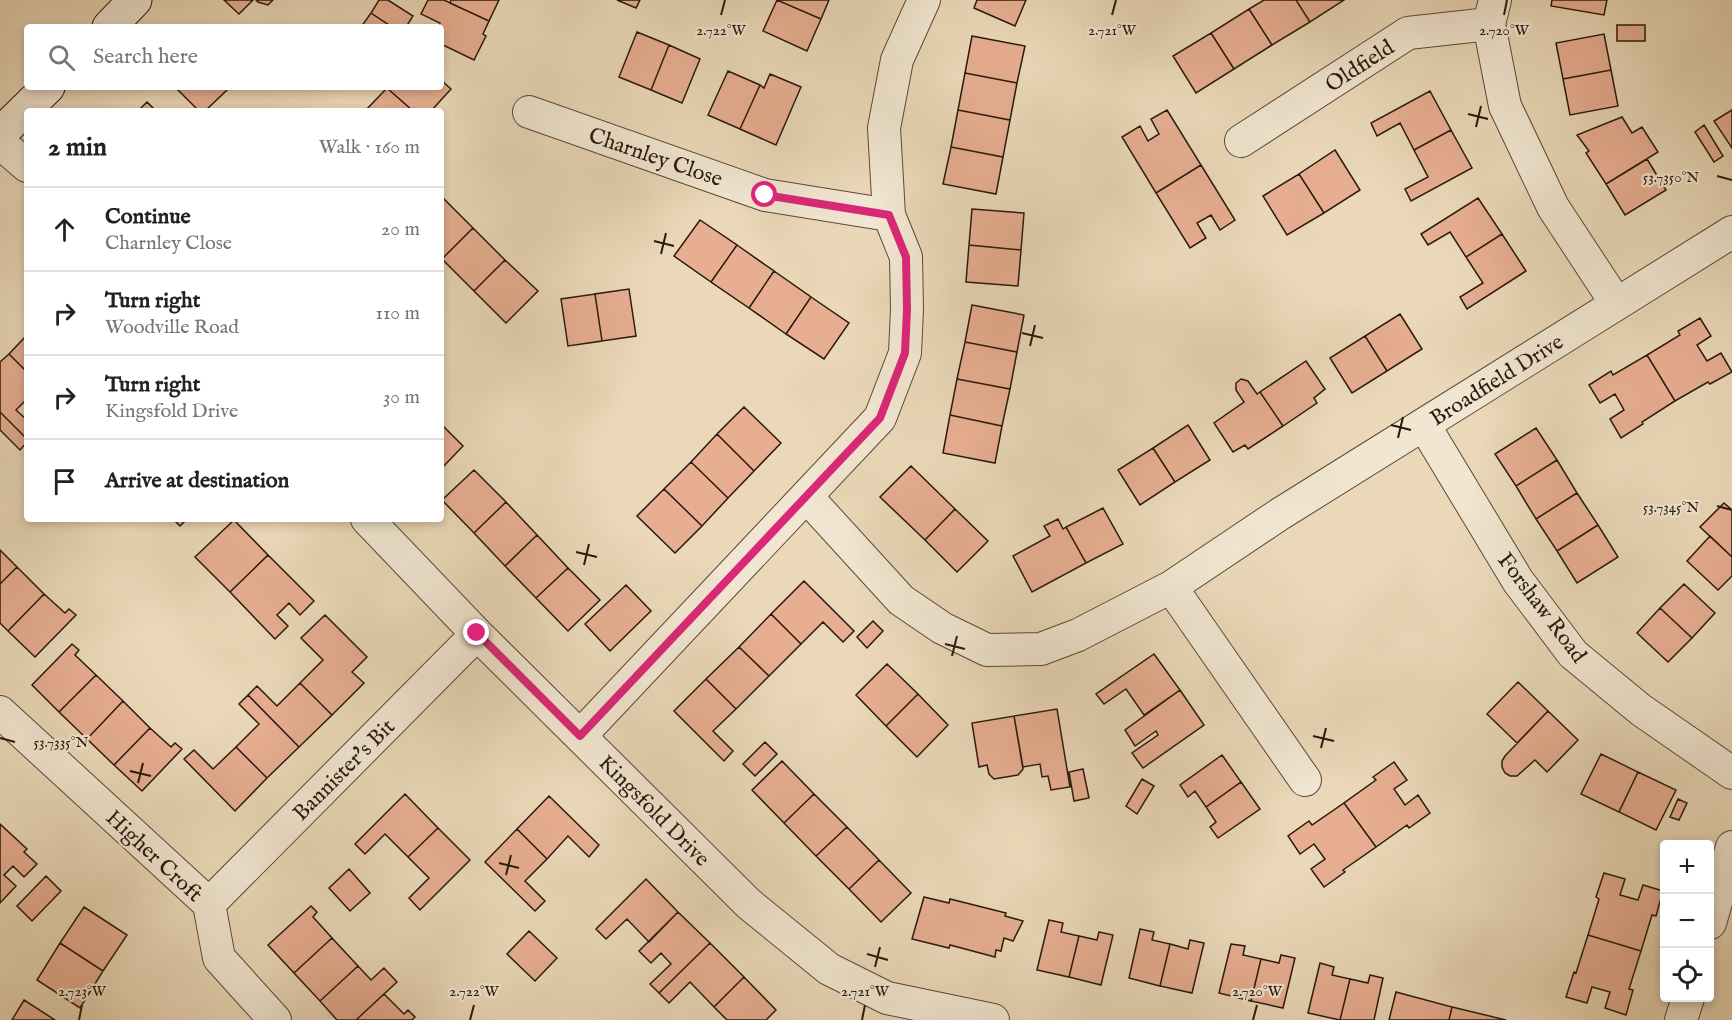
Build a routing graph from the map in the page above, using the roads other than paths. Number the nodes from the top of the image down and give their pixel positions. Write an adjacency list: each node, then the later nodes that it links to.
1 (135, 0): 4 (street)
2 (924, 0): 13 (street)
3 (1492, 12): 10 (street, Oldfield); 15 (street)
4 (112, 24)
5 (45, 90): 6 (street)
6 (27, 108)
7 (24, 110): 9 (street)
8 (529, 112): 13 (street, Charnley Close)
9 (0, 134)
10 (1241, 141)
11 (0, 143): 12 (street)
12 (24, 163)
13 (889, 215): 17 (street)
14 (1732, 232): 15 (street, Broadfield Drive)
15 (1616, 303): 16 (street, Broadfield Drive)
16 (1424, 425): 19 (street, Broadfield Drive); 23 (street, Forshaw Road)
17 (807, 497): 19 (street, Broadfield Drive); 22 (street)
18 (370, 522): 20 (street, Kingsfold Drive)
19 (1171, 587): 24 (street)
20 (477, 633): 22 (street, Kingsfold Drive); 26 (street, Bannister's Bit)
21 (0, 712): 26 (street, Higher Croft)
22 (580, 736): 30 (street, Kingsfold Drive)
23 (1732, 773)
24 (1305, 780)
25 (1732, 847): 27 (street)
26 (209, 904): 29 (street, Higher Croft)
27 (1714, 909)
28 (1687, 1002): 31 (street)
29 (275, 1020)
30 (993, 1020)
31 (1681, 1020)

